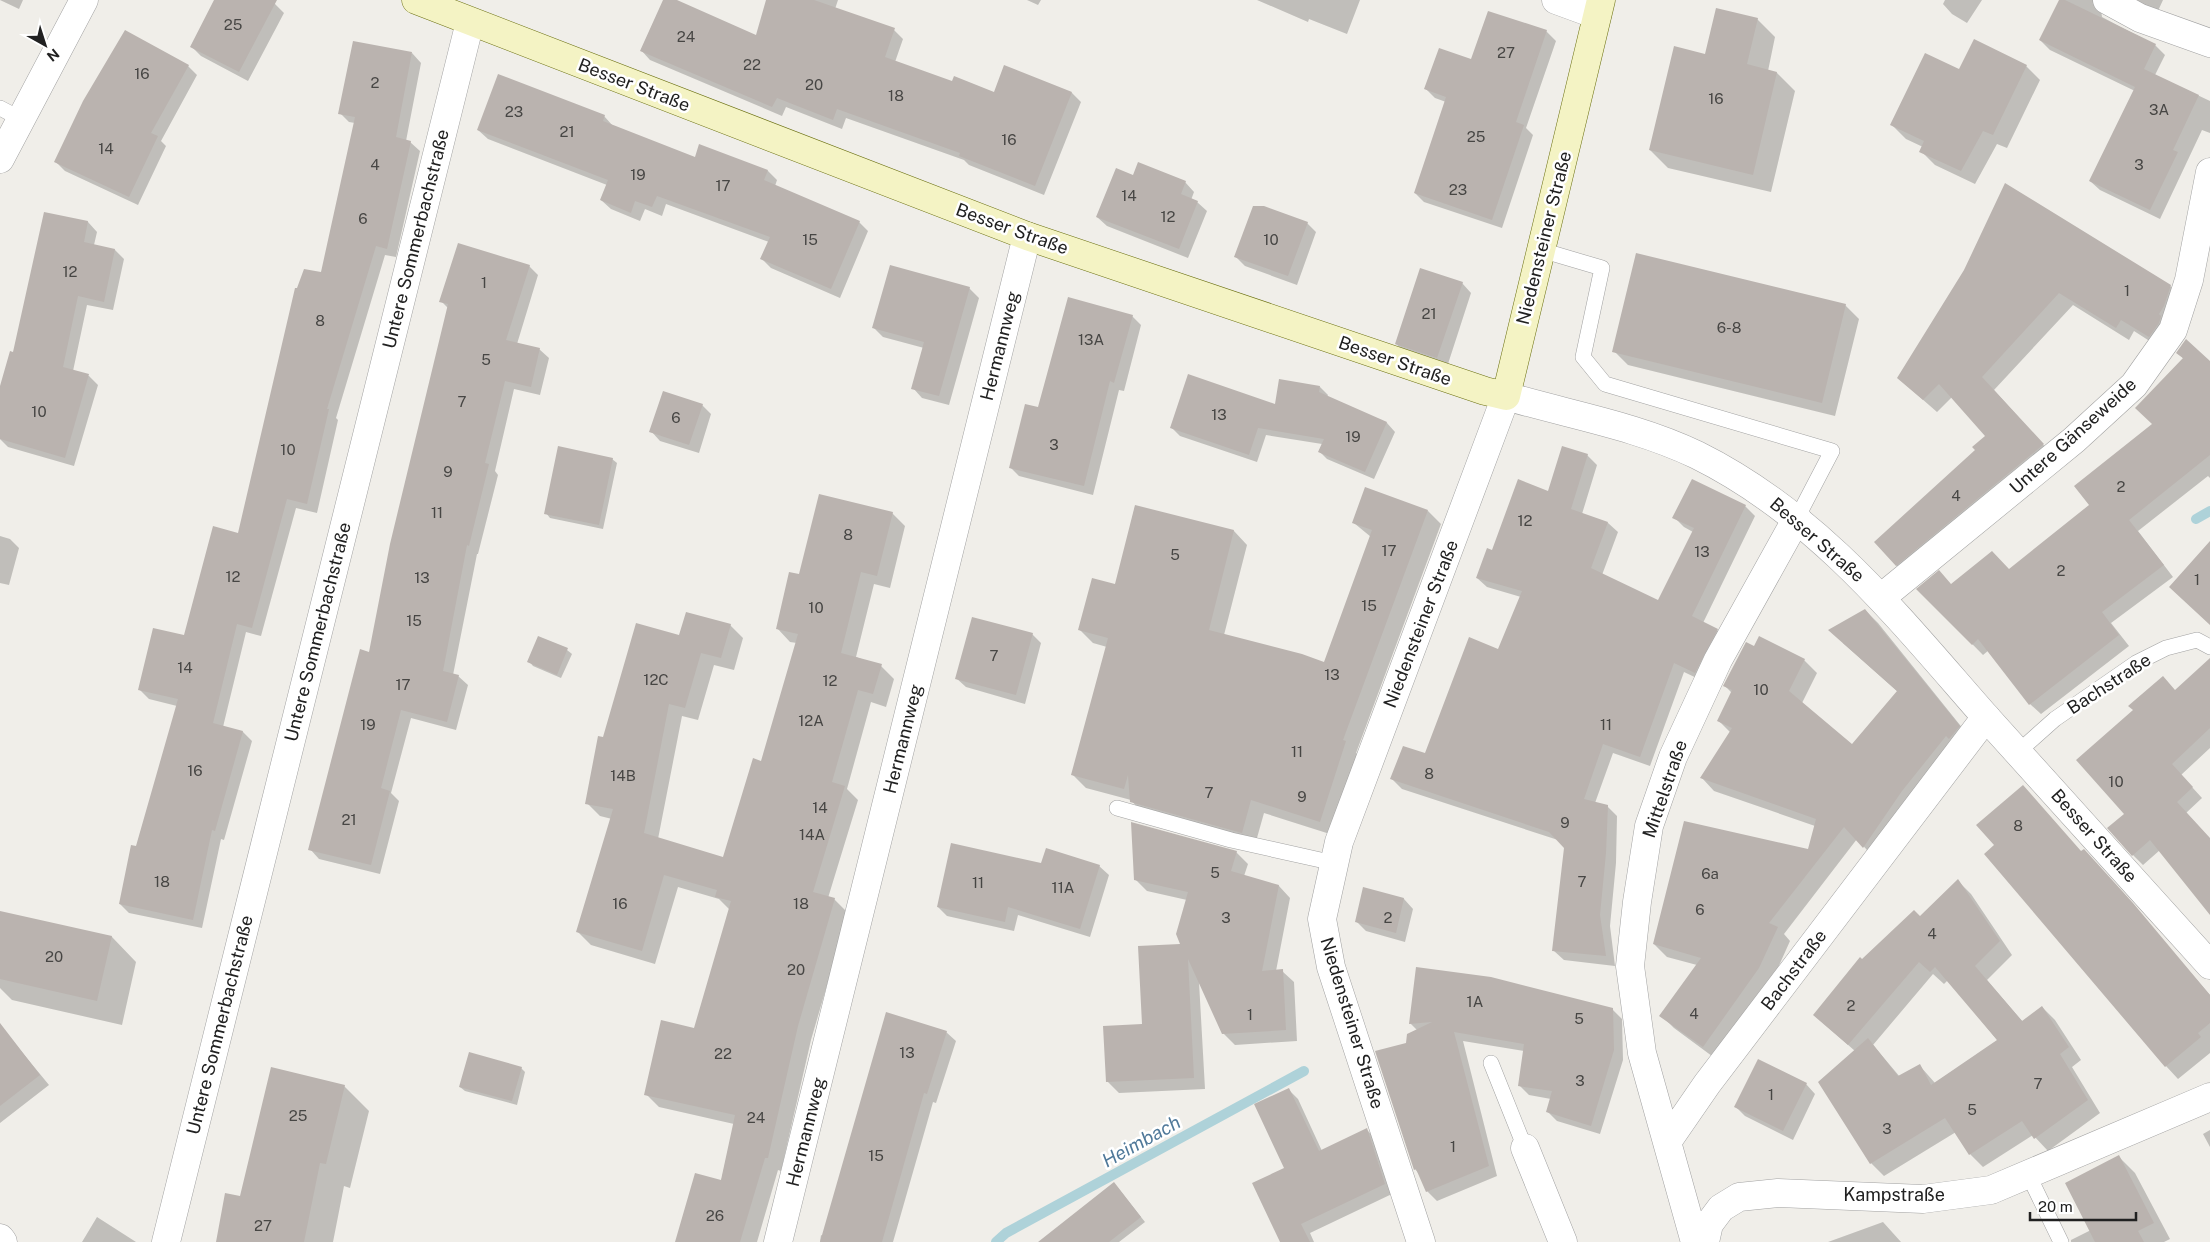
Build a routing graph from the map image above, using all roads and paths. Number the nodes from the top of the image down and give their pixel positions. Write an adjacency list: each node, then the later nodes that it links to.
1 (84, 0): 8 (street)
2 (416, 0): 6 (main road, Besser Straße)
3 (1556, 0): 5 (street)
4 (2107, 0): 7 (street)
5 (1599, 8): 12 (main road, Niedensteiner Straße)
6 (470, 22): 11 (main road, Besser Straße); 29 (street, Untere Sommerbachstraße)
7 (2210, 42)
8 (11, 113): 9 (street)
9 (0, 159)
10 (2210, 172): 15 (street, Untere Gänseweide)
11 (1027, 236): 13 (main road, Besser Straße); 30 (street, Hermannweg)
12 (1541, 250): 13 (main road, Niedensteiner Straße); 14 (lane)
13 (1506, 396): 14 (street, Besser Straße); 20 (street, Niedensteiner Straße)
14 (1797, 518): 15 (street, Besser Straße); 24 (street, Mittelstraße)
15 (1882, 597): 17 (street, Besser Straße)
16 (2210, 647): 18 (lane, Bachstraße)
17 (1986, 717): 18 (street, Besser Straße); 24 (street, Bachstraße)
18 (2018, 752): 21 (street, Besser Straße)
19 (1117, 808): 20 (lane)
20 (1334, 863): 31 (street, Niedensteiner Straße)
21 (2210, 965)
22 (1491, 1063): 25 (lane)
23 (2210, 1097): 26 (street, Kampstraße)
24 (1667, 1142): 33 (street)
25 (1525, 1148): 32 (street)
26 (2028, 1174): 34 (street, Kampstraße); 35 (lane)
27 (0, 1238): 28 (street)
28 (3, 1242)
29 (166, 1242)
30 (778, 1242)
31 (1421, 1242)
32 (1563, 1242)
33 (1695, 1242)
34 (1705, 1242)
35 (2061, 1242)

